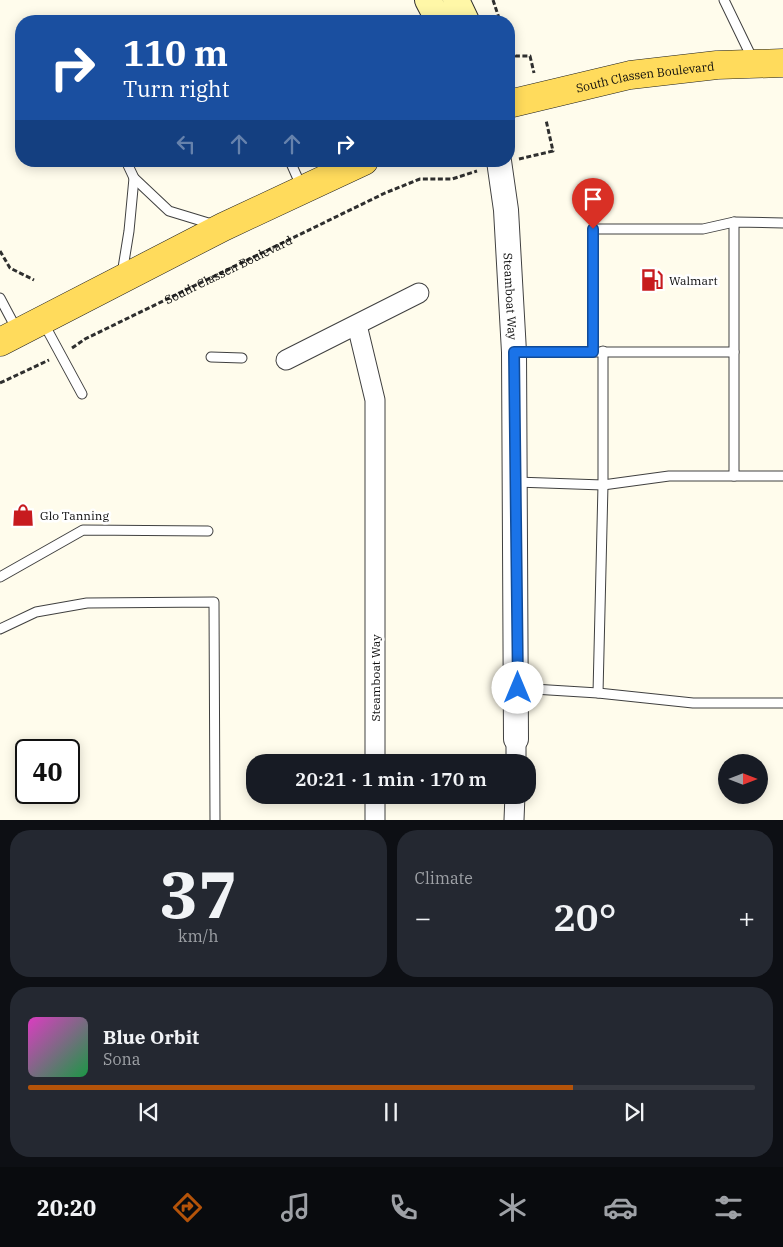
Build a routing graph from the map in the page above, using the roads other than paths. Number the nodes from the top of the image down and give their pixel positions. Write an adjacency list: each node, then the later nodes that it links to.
1 (428, 0): 4 (main road)
2 (456, 0): 5 (main road)
3 (724, 0): 7 (lane)
4 (436, 15)
5 (463, 15)
6 (783, 63): 7 (main road, South Classen Boulevard)
7 (755, 64): 8 (main road, South Classen Boulevard)
8 (515, 103)
9 (129, 167): 13 (lane)
10 (293, 167): 14 (lane)
11 (351, 167): 14 (main road)
12 (500, 167): 24 (street, Steamboat Way)
13 (134, 178): 17 (lane); 18 (lane)
14 (303, 189): 17 (main road)
15 (734, 222): 16 (lane); 25 (lane); 27 (lane)
16 (783, 223)
17 (223, 227): 18 (main road)
18 (121, 280): 21 (main road)
19 (419, 293): 22 (street)
20 (0, 298): 23 (lane)
21 (42, 319): 23 (main road); 31 (lane)
22 (357, 325): 30 (street); 43 (street, Steamboat Way)
23 (9, 337)
24 (514, 352): 25 (lane); 34 (street, Steamboat Way)
25 (593, 352): 26 (lane)
26 (603, 352): 27 (lane); 35 (lane)
27 (734, 352): 32 (lane)
28 (211, 357): 29 (lane)
29 (242, 358)
30 (286, 360)
31 (82, 394)
32 (734, 476): 33 (lane); 35 (lane)
33 (783, 476)
34 (516, 482): 35 (lane); 39 (street, Steamboat Way)
35 (603, 485): 40 (lane)
36 (208, 531): 37 (lane)
37 (0, 577)
38 (0, 629): 47 (lane)
39 (518, 688): 40 (lane); 42 (street, Steamboat Way)
40 (598, 693): 41 (lane)
41 (783, 703)
42 (516, 739): 44 (street, Steamboat Way)
43 (375, 754)
44 (516, 754)
45 (375, 804): 48 (street)
46 (515, 804): 49 (street)
47 (215, 820)
48 (375, 820)
49 (514, 820)

